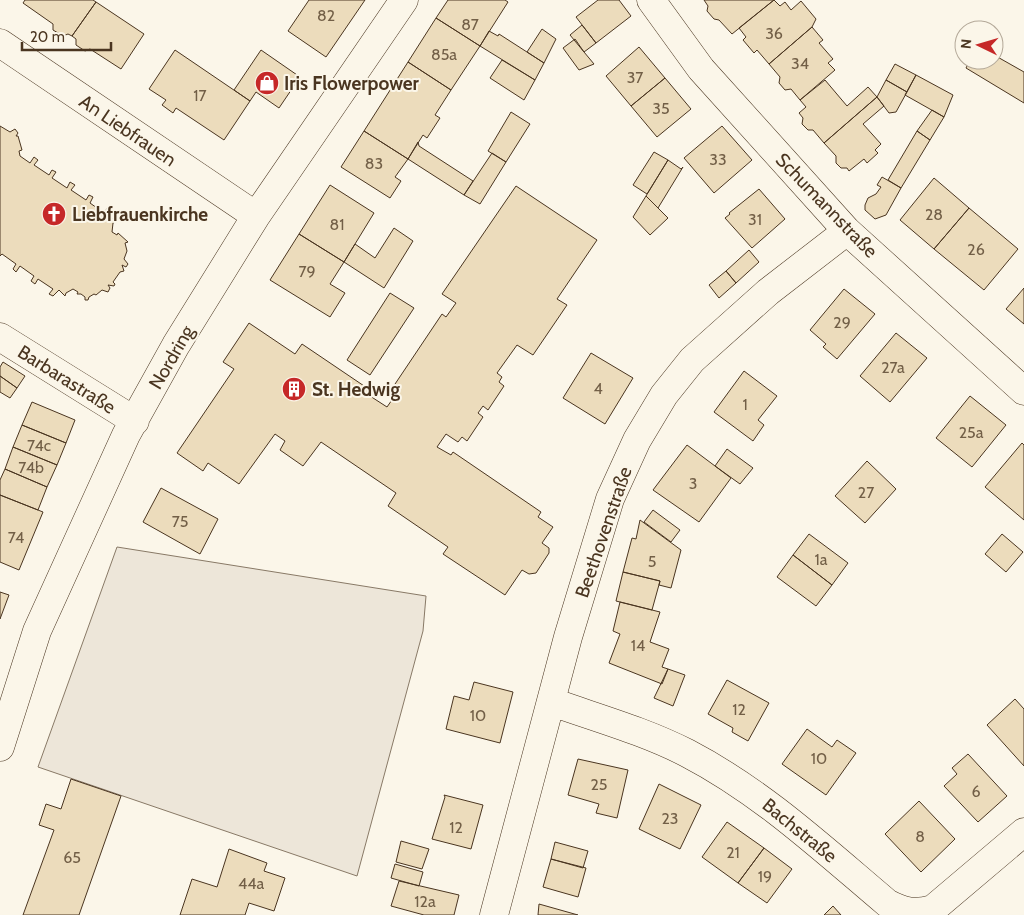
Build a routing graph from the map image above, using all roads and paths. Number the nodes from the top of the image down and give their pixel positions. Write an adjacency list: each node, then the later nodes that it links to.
1 (404, 0): 4 (street, Nordring)
2 (651, 0): 5 (street, Schumannstraße)
3 (0, 44): 4 (street, An Liebfrauen)
4 (256, 216): 8 (street, Nordring)
5 (847, 231): 7 (street, Schumannstraße); 9 (street, Beethovenstraße)
6 (0, 337): 8 (street, Barbarastraße)
7 (1024, 391)
8 (134, 421): 10 (street, Nordring)
9 (552, 702): 11 (street, Bachstraße); 12 (street, Beethovenstraße)
10 (0, 747)
11 (1024, 832)
12 (494, 915)

